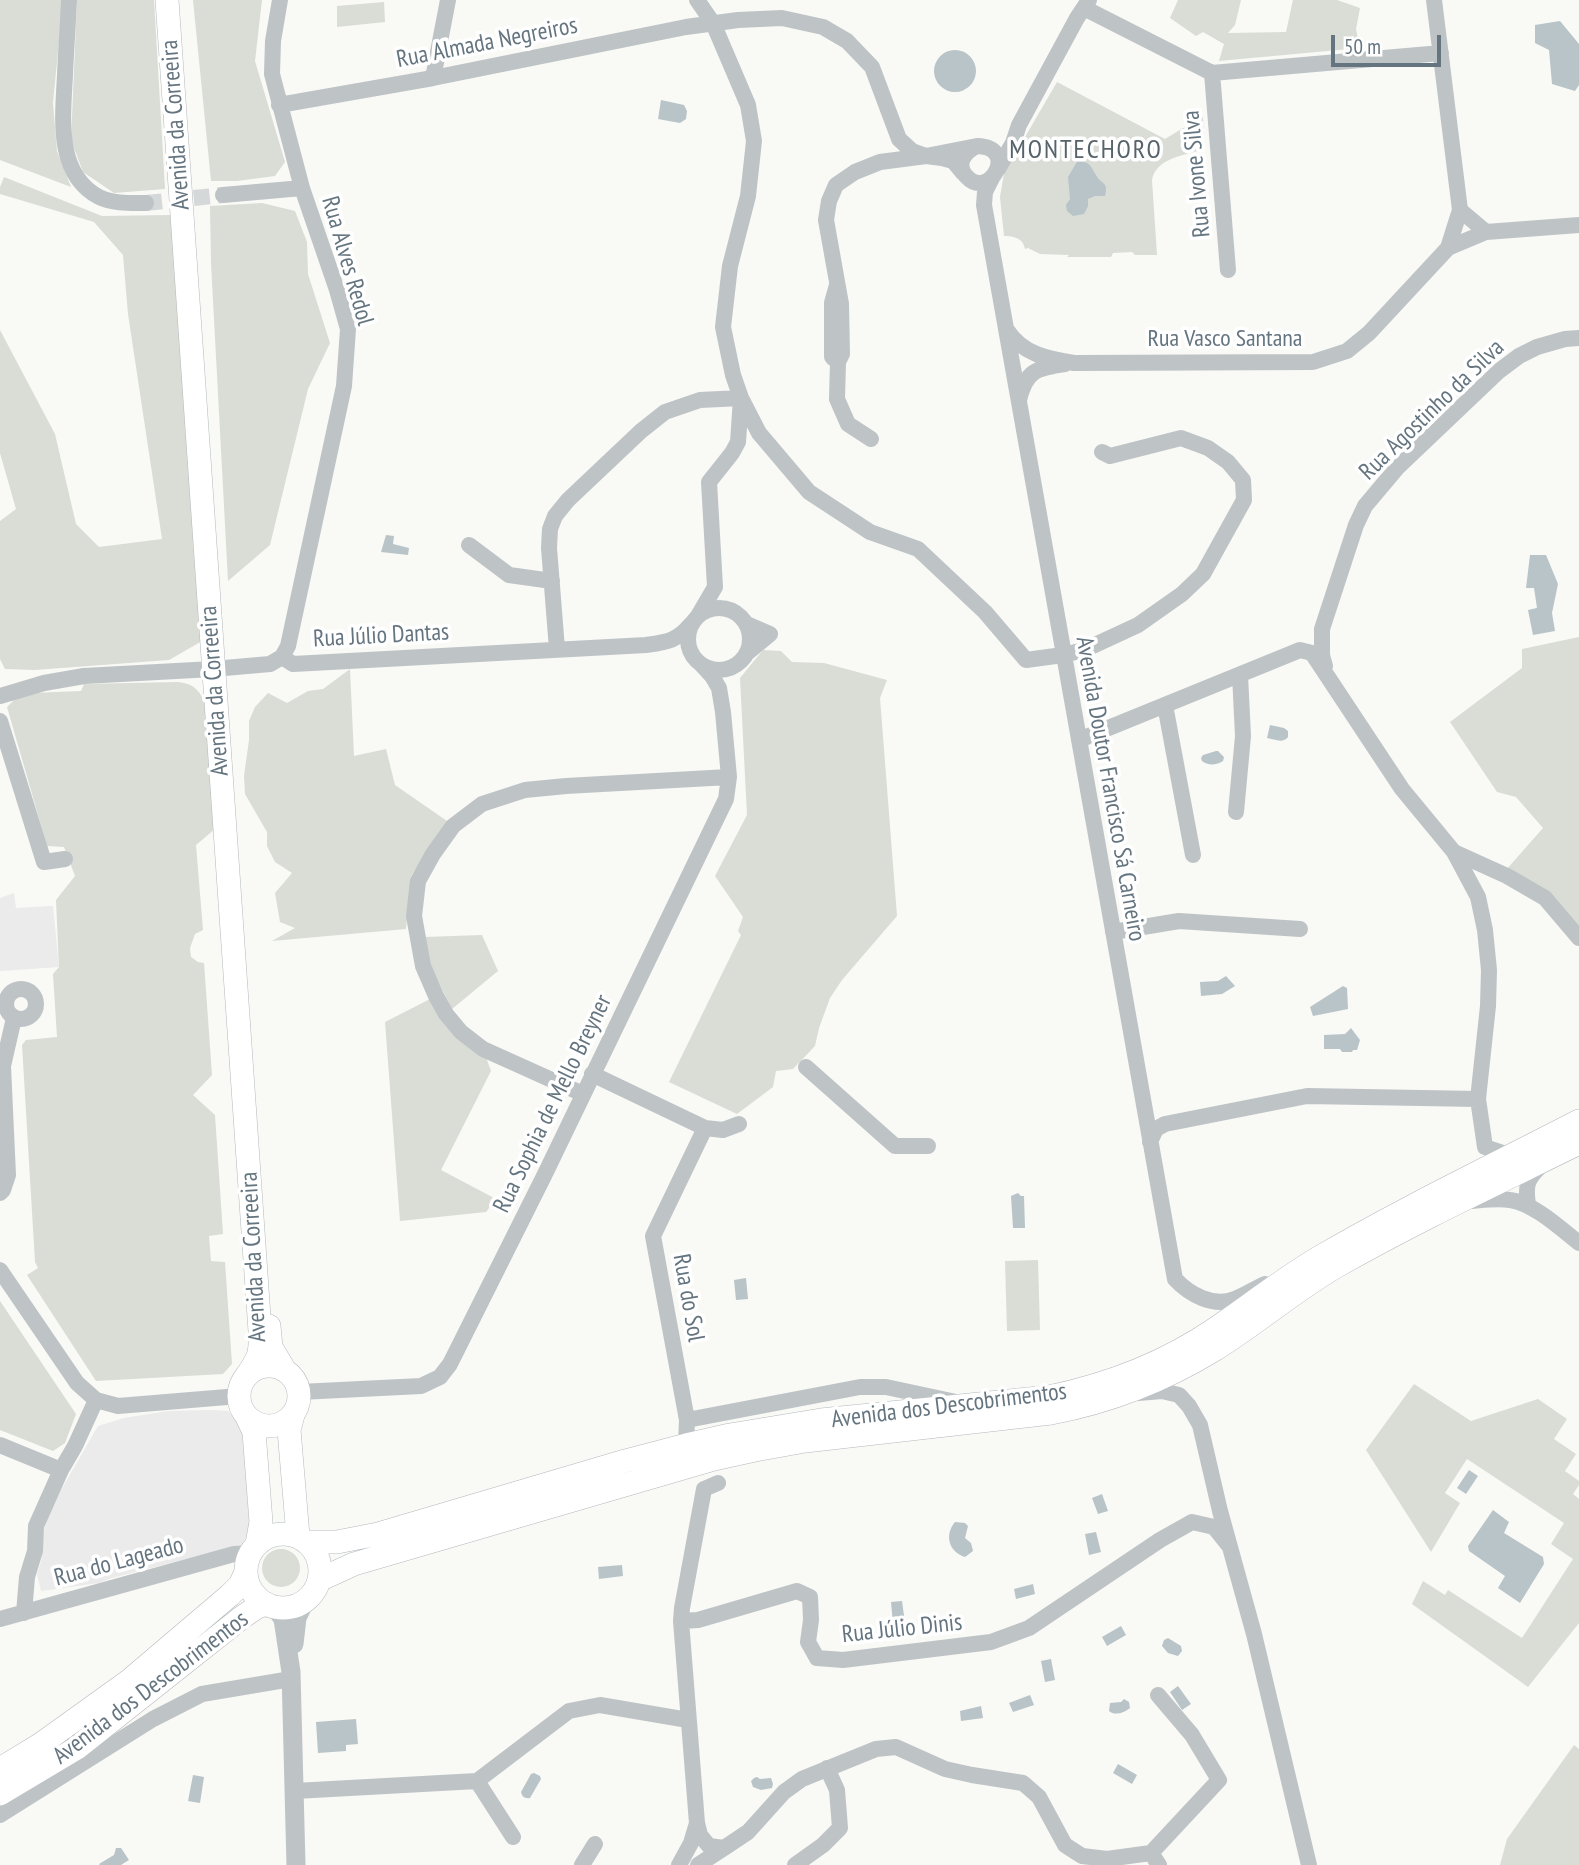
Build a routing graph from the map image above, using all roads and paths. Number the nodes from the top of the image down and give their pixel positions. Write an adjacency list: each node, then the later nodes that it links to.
1 (69, 0): 23 (street)
2 (167, 0): 47 (main road, Avenida da Correeira)
3 (177, 0): 47 (main road, Avenida da Correeira)
4 (280, 0): 13 (street, Rua Alves Redol)
5 (448, 0): 12 (street)
6 (697, 0): 9 (street)
7 (1434, 0): 10 (street)
8 (1087, 4): 11 (street); 14 (street, Avenida Doutor Francisco Sá Carneiro)
9 (713, 23): 12 (street, Rua Almada Negreiros); 15 (street, Rua Almada Negreiros); 32 (street)
10 (1441, 53): 11 (street); 24 (street)
11 (1212, 73): 28 (street, Rua Ivone Silva)
12 (433, 78): 13 (street, Rua Almada Negreiros)
13 (279, 105): 21 (street, Rua Alves Redol)
14 (1019, 125): 16 (street); 20 (street, Avenida Doutor Francisco Sá Carneiro)
15 (900, 139): 17 (street); 18 (street)
16 (981, 146): 17 (street); 19 (street); 20 (street)
17 (926, 156): 18 (street); 19 (street)
18 (891, 161): 34 (street)
19 (963, 173): 20 (street)
20 (995, 174): 29 (street, Avenida Doutor Francisco Sá Carneiro)
21 (302, 188): 22 (street); 44 (street, Rua Alves Redol)
22 (223, 195)
23 (146, 203)
24 (1460, 210): 26 (street); 27 (street)
25 (1579, 225): 26 (street, Rua Vasco Santana)
26 (1486, 232): 27 (street, Rua Vasco Santana)
27 (1448, 248): 31 (street, Rua Vasco Santana)
28 (1228, 270)
29 (1005, 328): 31 (street, Rua Vasco Santana); 33 (street, Avenida Doutor Francisco Sá Carneiro)
30 (1579, 338): 48 (street, Rua Agostinho da Silva)
31 (1074, 363): 33 (street, Rua Vasco Santana)
32 (741, 398): 37 (street); 38 (street); 43 (street)
33 (1018, 403): 43 (street, Avenida Doutor Francisco Sá Carneiro)
34 (871, 439)
35 (1102, 452): 43 (street)
36 (468, 545): 37 (street)
37 (552, 582): 42 (street)
38 (715, 587): 39 (street); 40 (street)
39 (742, 619): 40 (street); 45 (street, Rua Sophia de Mello Breyner)
40 (695, 620): 41 (street, Rua Júlio Dantas); 46 (street, Rua Sophia de Mello Breyner)
41 (646, 645): 42 (street, Rua Júlio Dantas); 46 (street, Rua Júlio Dantas)
42 (557, 649): 44 (street, Rua Júlio Dantas)
43 (1063, 655): 54 (street, Avenida Doutor Francisco Sá Carneiro)
44 (282, 657): 47 (street, Rua Júlio Dantas)
45 (743, 658): 46 (street); 52 (street, Rua Sophia de Mello Breyner)
46 (700, 663): 52 (street, Rua Sophia de Mello Breyner)
47 (218, 669): 50 (street, Rua Júlio Dantas); 82 (main road, Avenida da Correeira); 85 (main road, Avenida da Correeira)
48 (1326, 672): 49 (street); 57 (street)
49 (1240, 675): 51 (street); 56 (street)
50 (0, 696)
51 (1165, 705): 54 (street); 58 (street)
52 (723, 712): 55 (street, Rua Sophia de Mello Breyner)
53 (0, 721): 59 (street)
54 (1079, 740): 61 (street, Avenida Doutor Francisco Sá Carneiro)
55 (729, 777): 65 (street, Rua Sophia de Mello Breyner); 66 (street)
56 (1236, 812)
57 (1454, 852): 62 (street); 67 (street)
58 (1193, 855)
59 (65, 859)
60 (1300, 929): 61 (street)
61 (1113, 932): 71 (street, Avenida Doutor Francisco Sá Carneiro)
62 (1579, 938)
63 (14, 1018): 76 (street)
64 (806, 1067): 73 (street)
65 (592, 1074): 66 (street, Rua Sophia de Mello Breyner); 70 (street)
66 (583, 1094): 83 (street, Rua Sophia de Mello Breyner)
67 (1478, 1100): 71 (street); 74 (street)
68 (1579, 1121): 74 (main road, Avenida dos Descobrimentos)
69 (739, 1124): 70 (street)
70 (705, 1128): 89 (street, Rua do Sol)
71 (1150, 1142): 81 (street, Avenida Doutor Francisco Sá Carneiro)
72 (1579, 1143): 75 (main road, Avenida dos Descobrimentos)
73 (928, 1146)
74 (1512, 1156): 81 (main road, Avenida dos Descobrimentos)
75 (1550, 1157): 77 (main road, Avenida dos Descobrimentos); 78 (street)
76 (0, 1192)
77 (1455, 1202): 78 (street); 84 (main road, Avenida dos Descobrimentos)
78 (1528, 1205): 79 (street)
79 (1579, 1242)
80 (0, 1270): 86 (street)
81 (1293, 1273): 87 (main road, Avenida dos Descobrimentos)
82 (284, 1370): 83 (main road); 85 (main road)
83 (299, 1392): 88 (main road)
84 (1125, 1394): 95 (street); 97 (main road, Avenida dos Descobrimentos)
85 (244, 1397): 86 (street); 88 (main road); 96 (main road)
86 (96, 1400): 92 (street)
87 (970, 1405): 89 (street); 90 (main road, Avenida dos Descobrimentos)
88 (293, 1415): 94 (main road)
89 (687, 1420): 90 (street, Rua do Sol)
90 (686, 1444): 94 (main road, Avenida dos Descobrimentos)
91 (0, 1445): 92 (street)
92 (61, 1470): 100 (street)
93 (718, 1483): 102 (street)
94 (303, 1539): 96 (main road); 97 (main road)
95 (1230, 1546): 102 (street, Rua Júlio Dinis); 122 (street)
96 (251, 1556): 99 (main road); 100 (street, Rua do Lageado); 107 (main road, Avenida dos Descobrimentos)
97 (319, 1580): 98 (main road)
98 (304, 1601): 99 (main road); 103 (street)
99 (271, 1605): 103 (street); 110 (main road, Avenida dos Descobrimentos)
100 (24, 1613): 101 (street, Rua do Lageado)
101 (0, 1619)
102 (681, 1621): 105 (street)
103 (291, 1676): 109 (street); 111 (street)
104 (1158, 1695): 116 (street)
105 (688, 1720): 108 (street); 112 (street)
106 (827, 1768): 115 (street); 116 (street); 121 (street)
107 (0, 1769)
108 (477, 1781): 109 (street); 113 (street)
109 (295, 1791): 117 (street)
110 (0, 1794)
111 (0, 1815)
112 (697, 1823): 115 (street); 119 (street)
113 (513, 1837)
114 (595, 1844): 118 (street)
115 (724, 1848): 120 (street)
116 (1155, 1859)
117 (296, 1865)
118 (582, 1865)
119 (679, 1865)
120 (698, 1865)
121 (795, 1865)
122 (1309, 1865)

